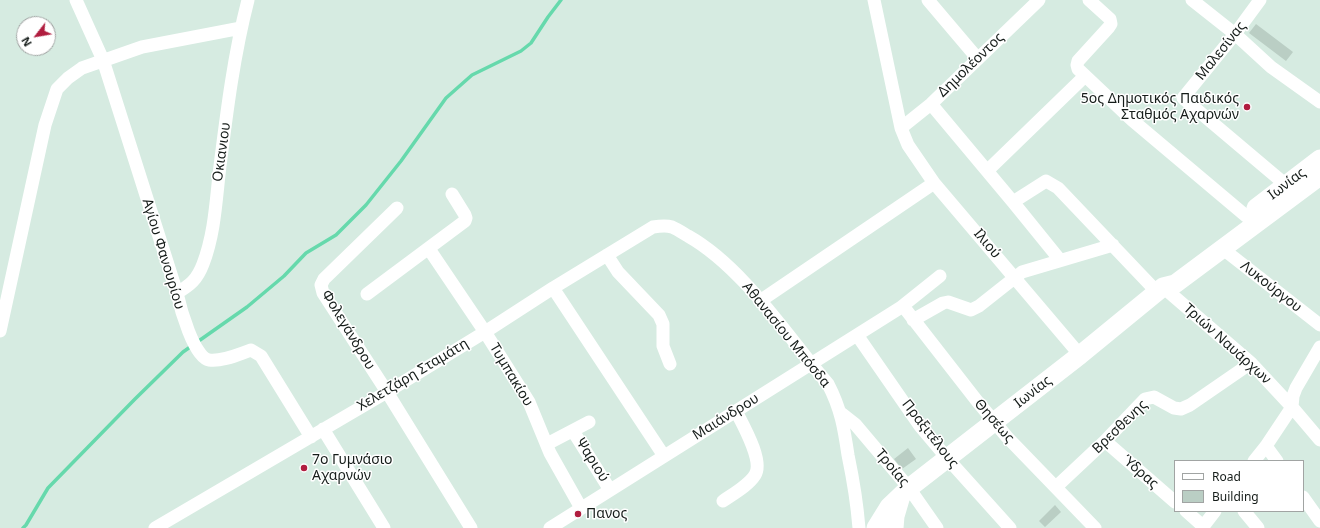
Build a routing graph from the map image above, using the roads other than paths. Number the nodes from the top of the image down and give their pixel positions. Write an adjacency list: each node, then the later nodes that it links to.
1 (76, 0): 12 (street, Αγίου Φανουρίου)
2 (248, 0): 9 (street, Οκιανιου)
3 (874, 0): 16 (street, Ιλιού)
4 (928, 0): 11 (street)
5 (1039, 0): 11 (street, Δημολέοντος)
6 (1089, 0): 13 (street)
7 (1192, 0): 10 (street)
8 (1260, 0): 10 (street, Μαλεσίνας)
9 (241, 28): 12 (street); 36 (street, Οκιανιου)
10 (1235, 34): 14 (street); 21 (street, Μαλεσίνας)
11 (978, 59): 15 (street, Δημολέοντος)
12 (102, 60): 36 (street, Αγίου Φανουρίου); 42 (street)
13 (1085, 76): 18 (street); 25 (street)
14 (1320, 102)
15 (931, 104): 16 (street, Δημολέοντος); 18 (street)
16 (901, 128): 20 (street, Ιλιού)
17 (1320, 159): 21 (main road, Ιωνίας)
18 (987, 171): 23 (street)
19 (1320, 176): 21 (main road, Ιωνίας)
20 (934, 182): 33 (street, Ιλιού); 38 (street)
21 (1290, 189): 25 (main road, Ιωνίας); 29 (main road, Ιωνίας)
22 (452, 194): 28 (street)
23 (1013, 202): 27 (street, Τριών Ναυάρχων); 31 (street)
24 (397, 208): 50 (street, Φολεγάνδρου)
25 (1246, 216): 35 (main road, Ιωνίας)
26 (671, 227): 30 (street, Χελετζάρη Σταμάτη); 38 (street, Αθανασίου Μπόσδα)
27 (1113, 245): 31 (street); 35 (street, Τριών Ναυάρχων)
28 (428, 249): 37 (street); 43 (street, Τυμπακίου)
29 (1223, 249): 35 (main road, Ιωνίας); 41 (street, Λυκούργου)
30 (607, 255): 34 (street, Χελετζάρη Σταμάτη); 48 (street)
31 (1060, 260): 33 (street)
32 (940, 276): 39 (street, Μαιάνδρου)
33 (1016, 278): 40 (street); 46 (street, Ιλιού)
34 (553, 288): 43 (street, Χελετζάρη Σταμάτη); 63 (street)
35 (1160, 290): 46 (main road, Ιωνίας); 47 (street, Τριών Ναυάρχων)
36 (177, 293): 58 (street, Αγίου Φανουρίου)
37 (367, 294)
38 (760, 301): 49 (street, Αθανασίου Μπόσδα)
39 (901, 307): 40 (street, Θησέως); 44 (street, Μαιάνδρου)
40 (913, 320): 55 (street, Θησέως)
41 (1320, 325)
42 (0, 331)
43 (485, 332): 50 (street, Χελετζάρη Σταμάτη); 61 (street, Τυμπακίου)
44 (857, 335): 49 (street, Μαιάνδρου); 64 (street, Πραξιτέλους)
45 (1320, 347): 51 (street)
46 (1080, 355): 55 (main road, Ιωνίας)
47 (1251, 363): 51 (street, Τριών Ναυάρχων); 60 (street, Βρεσθενης)
48 (670, 364)
49 (811, 364): 52 (street, Μαιάνδρου); 53 (street, Αθανασίου Μπόσδα)
50 (387, 392): 56 (street, Χελετζάρη Σταμάτη); 82 (street, Φολεγάνδρου)
51 (1292, 407): 59 (street, Τριών Ναυάρχων); 62 (street)
52 (736, 411): 63 (street, Μαιάνδρου); 72 (street)
53 (841, 413): 69 (street, Τροίας); 70 (street, Αθανασίου Μπόσδα)
54 (589, 422): 57 (street)
55 (994, 422): 64 (main road, Ιωνίας); 67 (street, Θησέως)
56 (323, 429): 58 (street, Χελετζάρη Σταμάτη); 81 (street)
57 (573, 431): 61 (street); 68 (street, Ψαριού)
58 (311, 437): 80 (street, Χελετζάρη Σταμάτη)
59 (1320, 440)
60 (1105, 442): 67 (street, Βρεσθενης); 73 (street, Ύδρας)
61 (547, 444): 74 (street, Τυμπακίου)
62 (1266, 446): 65 (street); 66 (street)
63 (664, 456): 68 (street, Μαιάνδρου)
64 (947, 458): 69 (main road, Ιωνίας); 88 (street, Πραξιτέλους)
65 (1255, 460)
66 (1276, 460)
67 (1056, 487): 89 (street, Θησέως)
68 (610, 490): 74 (street, Μαιάνδρου)
69 (905, 492): 85 (main road, Ιωνίας); 86 (main road); 87 (street, Τροίας)
70 (856, 498): 84 (street, Αθανασίου Μπόσδα); 85 (street, Αθανασίου Μπόσδα)
71 (1304, 498): 78 (street)
72 (723, 501)
73 (1174, 501)
74 (581, 508): 83 (street, Μαιάνδρου)
75 (1187, 512): 79 (street)
76 (1214, 512): 79 (street)
77 (1245, 512): 90 (street)
78 (1320, 521)
79 (1203, 527)
80 (155, 528)
81 (384, 528)
82 (471, 528)
83 (550, 528)
84 (859, 528)
85 (875, 528)
86 (894, 528)
87 (937, 528)
88 (1010, 528)
89 (1095, 528)
90 (1258, 528)

